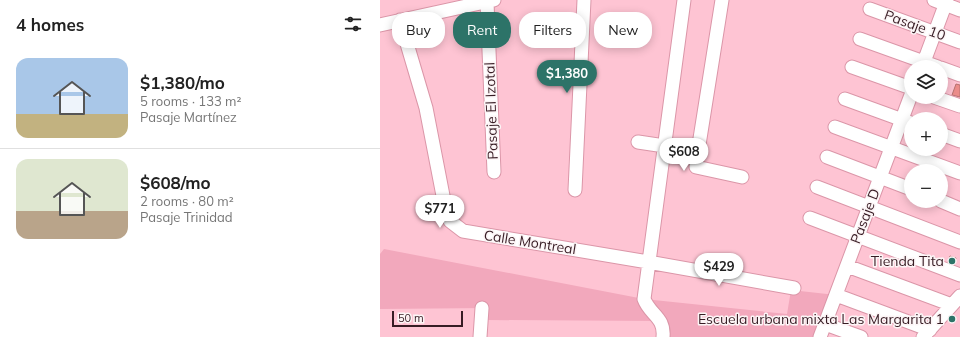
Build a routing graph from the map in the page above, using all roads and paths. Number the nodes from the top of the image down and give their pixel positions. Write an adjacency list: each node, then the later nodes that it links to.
1 (584, 0): 40 (street)
2 (684, 0): 30 (street)
3 (722, 0): 32 (street)
4 (490, 1): 8 (street); 34 (street, Pasaje El Izotal)
5 (942, 1): 7 (street); 11 (street)
6 (870, 9): 11 (street, Pasaje 10)
7 (960, 10)
8 (438, 12)
9 (392, 22): 10 (street)
10 (380, 25)
11 (935, 33): 13 (street, Pasaje 10); 16 (street)
12 (860, 39): 15 (street)
13 (960, 42)
14 (408, 48): 47 (street, Calle Montreal)
15 (913, 60)
16 (925, 60)
17 (852, 67): 20 (street)
18 (948, 71): 19 (street)
19 (960, 75)
20 (904, 86)
21 (845, 99): 24 (street)
22 (948, 102): 23 (street)
23 (960, 106)
24 (904, 121)
25 (904, 125): 31 (street, Pasaje D)
26 (835, 128): 31 (street)
27 (948, 137): 28 (street)
28 (960, 141)
29 (638, 142): 30 (street)
30 (664, 146): 32 (street); 47 (street)
31 (891, 148): 35 (street); 37 (street, Pasaje D)
32 (698, 151): 36 (street)
33 (827, 157): 37 (street)
34 (494, 172)
35 (960, 173)
36 (742, 177)
37 (880, 177): 38 (street); 42 (street, Pasaje D)
38 (904, 186)
39 (817, 188): 42 (street)
40 (575, 190)
41 (948, 204): 43 (street)
42 (869, 207): 45 (street, Pasaje D); 46 (street)
43 (960, 209)
44 (810, 218): 45 (street)
45 (858, 236): 48 (street, Pasaje D); 49 (street)
46 (960, 242)
47 (648, 262): 50 (street, Calle Montreal); 57 (street)
48 (847, 266): 51 (street, Pasaje D); 52 (street)
49 (960, 275)
50 (794, 288)
51 (836, 295): 54 (street, Pasaje D); 55 (street)
52 (956, 301): 55 (street)
53 (482, 308): 56 (street)
54 (825, 324): 58 (street, Pasaje D); 59 (street)
55 (927, 333)
56 (480, 337)
57 (663, 337)
58 (820, 337)
59 (861, 337)

